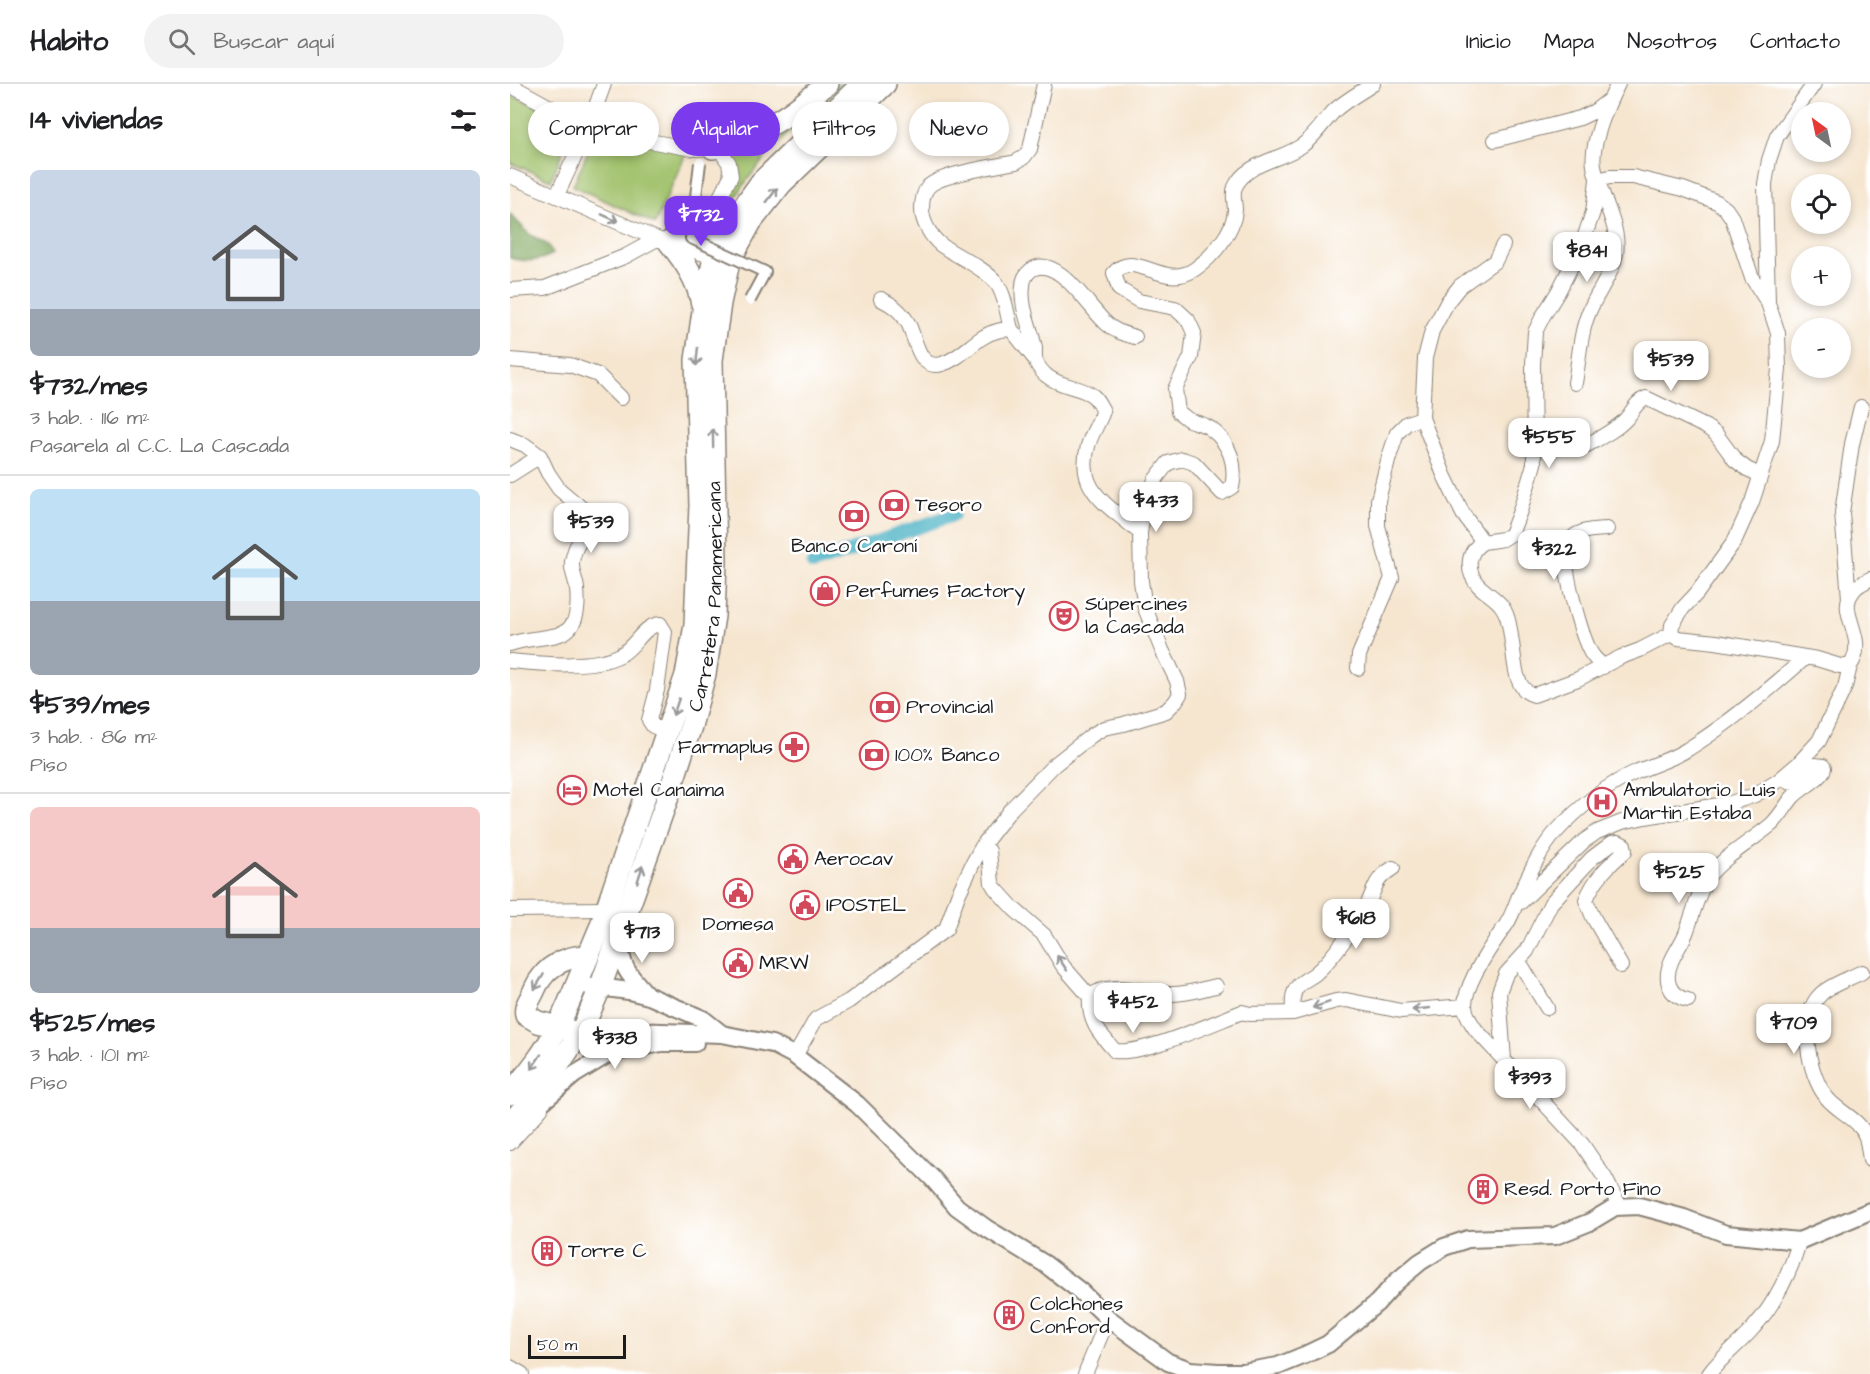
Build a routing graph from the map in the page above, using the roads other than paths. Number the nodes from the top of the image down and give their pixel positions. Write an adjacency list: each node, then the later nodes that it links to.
1 (604, 84): 12 (street)
2 (827, 84): 13 (main road)
3 (862, 84): 24 (main road, Carretera Panamericana)
4 (885, 84): 24 (main road, Carretera Panamericana, one-way to 4)
5 (1044, 84): 30 (street)
6 (1373, 84): 44 (street)
7 (1618, 84): 10 (street)
8 (1814, 84): 28 (street)
9 (510, 85): 11 (street)
10 (1609, 100): 14 (street); 19 (street)
11 (541, 102)
12 (597, 102)
13 (780, 119)
14 (1495, 140)
15 (575, 156): 20 (street)
16 (706, 156): 27 (street, bridge)
17 (724, 156): 21 (street)
18 (510, 176): 20 (street)
19 (1597, 180): 28 (street); 34 (street); 45 (street)
20 (557, 195): 22 (street, one-way to 22)
21 (709, 218): 22 (street); 24 (main road)
22 (663, 240): 24 (street); 25 (street); 29 (main road)
23 (1503, 245): 37 (street)
24 (722, 260): 29 (main road, Carretera Panamericana)
25 (510, 290)
26 (881, 298): 30 (street)
27 (750, 300)
28 (1768, 303): 41 (street)
29 (711, 307): 55 (main road, Carretera Panamericana, one-way to 55); 62 (main road, Carretera Panamericana, one-way to 29)
30 (1011, 329): 33 (street)
31 (1135, 337): 33 (street)
32 (510, 360): 35 (street)
33 (1035, 360): 44 (street)
34 (1575, 383)
35 (621, 398)
36 (1861, 407): 47 (street)
37 (1422, 418): 45 (street); 54 (street)
38 (510, 439): 40 (street)
39 (1580, 449): 41 (street)
40 (540, 456): 42 (street); 49 (street)
41 (1761, 474): 48 (street)
42 (510, 476)
43 (1607, 529): 53 (street)
44 (1140, 533): 57 (street)
45 (1483, 542): 53 (street)
46 (1870, 579): 47 (street)
47 (1849, 598): 52 (street)
48 (1671, 633): 50 (street); 53 (street)
49 (510, 644)
50 (1806, 657): 52 (street); 60 (street)
51 (510, 661): 55 (street)
52 (1850, 666): 56 (street)
53 (1603, 667)
54 (1358, 668)
55 (667, 732): 59 (main road, Carretera Panamericana)
56 (1755, 795): 60 (street); 72 (street)
57 (983, 845): 70 (street, one-way to 57); 81 (street)
58 (1393, 868): 75 (street)
59 (606, 909): 61 (street); 63 (main road, Carretera Panamericana)
60 (1514, 909): 73 (street)
61 (510, 910)
62 (618, 939): 69 (main road, Carretera Panamericana); 71 (street)
63 (588, 957): 67 (main road, Carretera Panamericana); 76 (main road, one-way to 76)
64 (1520, 961): 65 (street); 74 (street); 82 (street)
65 (1621, 966)
66 (1862, 972): 88 (street)
67 (576, 984): 69 (street); 76 (main road, Carretera Panamericana)
68 (1216, 986): 70 (street)
69 (600, 988): 71 (street); 77 (main road, Carretera Panamericana)
70 (1090, 997): 75 (street)
71 (654, 999): 78 (street); 79 (street)
72 (1688, 1000)
73 (1465, 1006): 75 (street, one-way to 75); 82 (street)
74 (1547, 1008)
75 (1293, 1013)
76 (558, 1027): 77 (street); 84 (main road, Carretera Panamericana, one-way to 84)
77 (580, 1034): 79 (street); 80 (street); 85 (main road, Carretera Panamericana)
78 (722, 1034): 79 (street); 81 (street)
79 (666, 1037): 80 (street)
80 (610, 1053): 83 (street)
81 (795, 1056): 92 (street)
82 (1504, 1060): 89 (street)
83 (574, 1075): 86 (street); 87 (street)
84 (510, 1094)
85 (510, 1124)
86 (510, 1129)
87 (510, 1143)
88 (1870, 1160)
89 (1620, 1207): 91 (street); 92 (street)
90 (1870, 1211): 91 (street)
91 (1799, 1241): 96 (street)
92 (1108, 1318): 95 (street)
93 (510, 1367): 94 (street)
94 (522, 1374)
95 (1085, 1374)
96 (1709, 1374)

